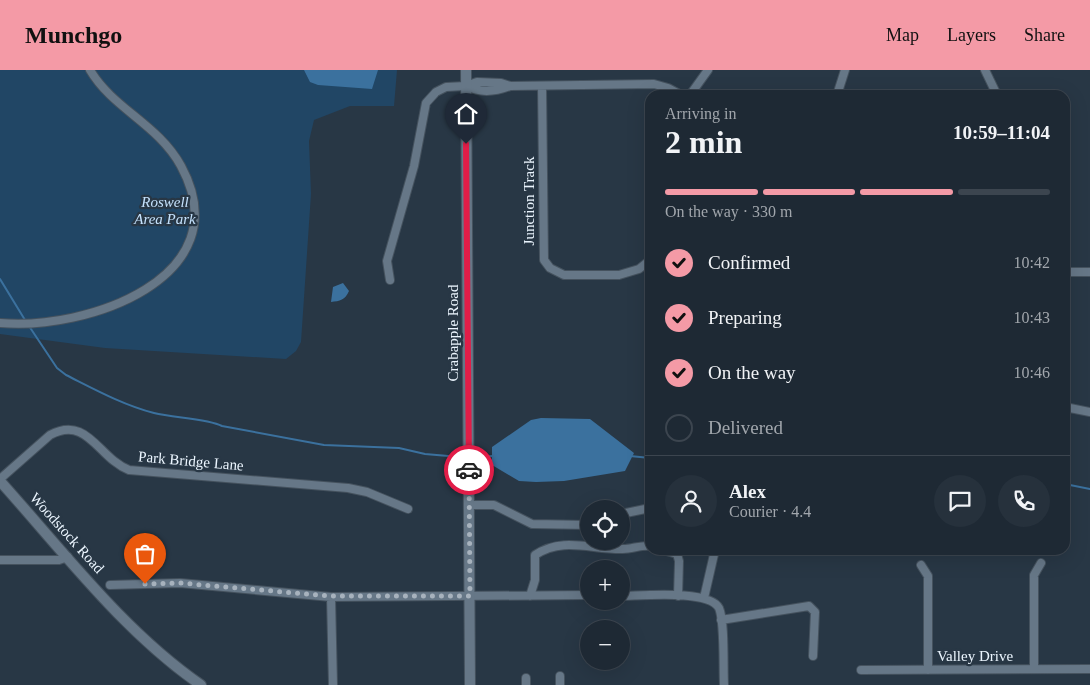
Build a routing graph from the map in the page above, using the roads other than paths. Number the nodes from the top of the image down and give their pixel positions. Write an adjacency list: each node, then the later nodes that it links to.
1 (90, 70): 16 (street)
2 (466, 70): 6 (street, Crabapple Road)
3 (708, 70): 9 (street)
4 (845, 70): 10 (street)
5 (986, 70): 11 (street)
6 (466, 86): 7 (street); 15 (street); 20 (street, Crabapple Road)
7 (542, 86): 8 (street); 12 (street, Junction Track)
8 (672, 90)
9 (694, 90)
10 (839, 90)
11 (995, 90)
12 (645, 264)
13 (1070, 272): 14 (street)
14 (1090, 272)
15 (390, 280)
16 (0, 323)
17 (1070, 408): 18 (street)
18 (1090, 412)
19 (0, 480): 21 (street, Park Bridge Lane); 28 (street, Woodstock Road)
20 (469, 504): 24 (street); 35 (street, Crabapple Road)
21 (408, 509)
22 (645, 509): 23 (street)
23 (630, 512)
24 (580, 524)
25 (645, 546): 36 (street)
26 (678, 555): 38 (street)
27 (714, 555): 39 (street)
28 (68, 557): 29 (street); 47 (street, Woodstock Road)
29 (0, 560)
30 (1040, 563): 42 (street)
31 (921, 565): 45 (street)
32 (110, 585): 34 (street)
33 (580, 595): 36 (street)
34 (330, 596): 35 (street); 48 (street)
35 (470, 596): 36 (street); 49 (street, Crabapple Road)
36 (530, 596)
37 (630, 596): 38 (street)
38 (678, 596): 39 (street)
39 (704, 598): 40 (street)
40 (721, 620): 41 (street); 51 (street)
41 (813, 656)
42 (1034, 669): 43 (street, Valley Drive); 45 (street, Valley Drive)
43 (1090, 669)
44 (861, 670): 45 (street, Valley Drive)
45 (928, 670)
46 (560, 676): 50 (street)
47 (201, 685)
48 (333, 685)
49 (470, 685)
50 (560, 685)
51 (724, 685)

